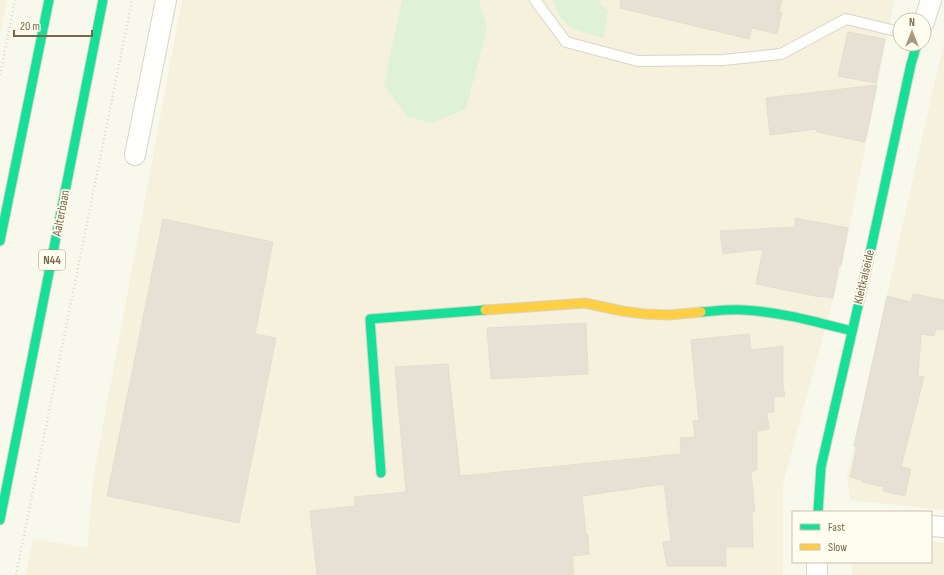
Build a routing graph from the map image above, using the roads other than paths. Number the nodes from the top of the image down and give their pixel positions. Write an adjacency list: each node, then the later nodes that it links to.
1 (48, 0): 10 (main road)
2 (103, 0): 14 (main road, Aalterbaan / N44)
3 (166, 0): 9 (street)
4 (535, 0): 7 (lane)
5 (931, 0): 6 (street)
6 (927, 12)
7 (892, 30)
8 (915, 52): 11 (main road, Kleitkalseide)
9 (135, 155)
10 (0, 241)
11 (852, 331): 12 (main road); 13 (main road, Kleitkalseide)
12 (381, 473)
13 (818, 511)
14 (0, 520)
15 (932, 526): 16 (street)
16 (944, 527)
17 (817, 563): 18 (street)
18 (817, 575)

